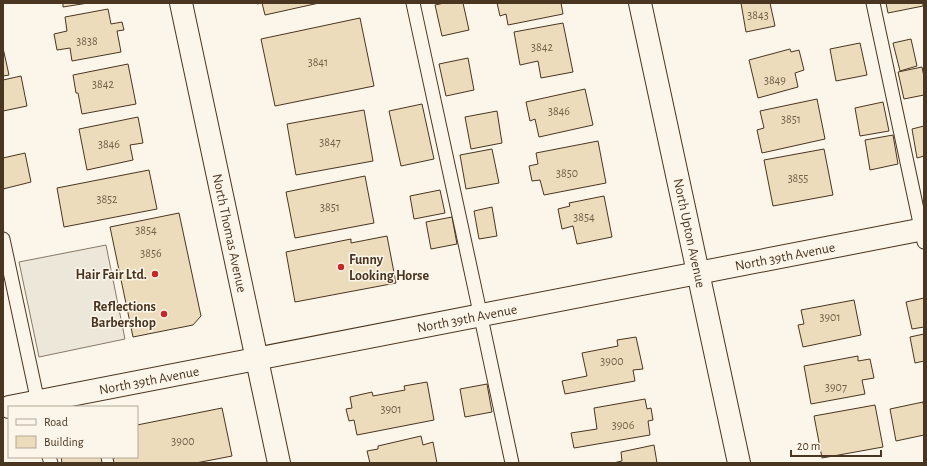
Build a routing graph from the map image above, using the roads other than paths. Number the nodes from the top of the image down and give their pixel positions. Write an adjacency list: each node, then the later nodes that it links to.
1 (181, 3): 9 (street, North Thomas Avenue)
2 (413, 3): 8 (lane)
3 (640, 3): 7 (street, North Upton Avenue)
4 (873, 3): 5 (lane)
5 (923, 234): 7 (street, North 39th Avenue)
6 (3, 239): 10 (lane)
7 (698, 273): 8 (street, North 39th Avenue); 14 (street, North Upton Avenue)
8 (480, 315): 9 (street, North 39th Avenue); 13 (lane)
9 (257, 359): 10 (street, North 39th Avenue); 12 (street, North Thomas Avenue)
10 (38, 404): 11 (street, North 39th Avenue)
11 (19, 406)
12 (279, 463)
13 (512, 463)
14 (739, 463)

